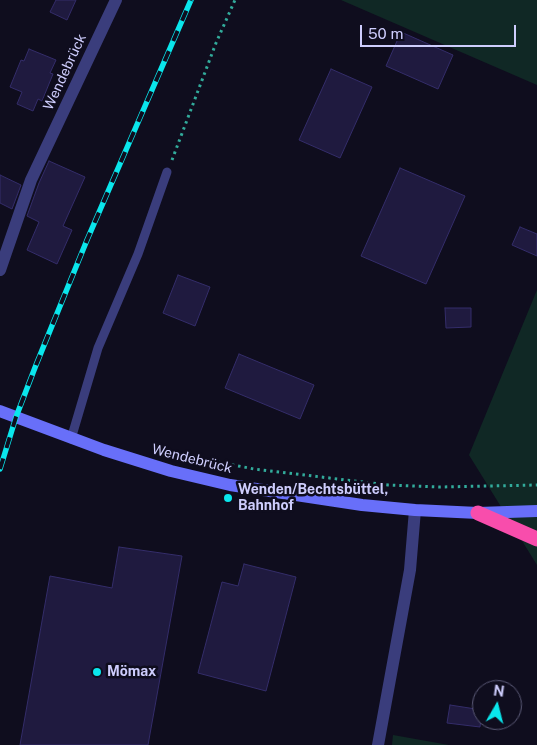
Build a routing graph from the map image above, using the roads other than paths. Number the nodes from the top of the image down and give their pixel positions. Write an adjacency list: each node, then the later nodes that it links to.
1 (116, 0): 3 (street, Wendebrück)
2 (168, 172): 5 (lane)
3 (0, 270)
4 (0, 411): 5 (main road, Wendebrück)
5 (72, 439): 6 (main road, Wendebrück)
6 (414, 510): 8 (main road, Wendebrück); 10 (street)
7 (537, 511): 8 (main road, Wendebrück)
8 (478, 513): 9 (highway)
9 (537, 539)
10 (378, 745)

